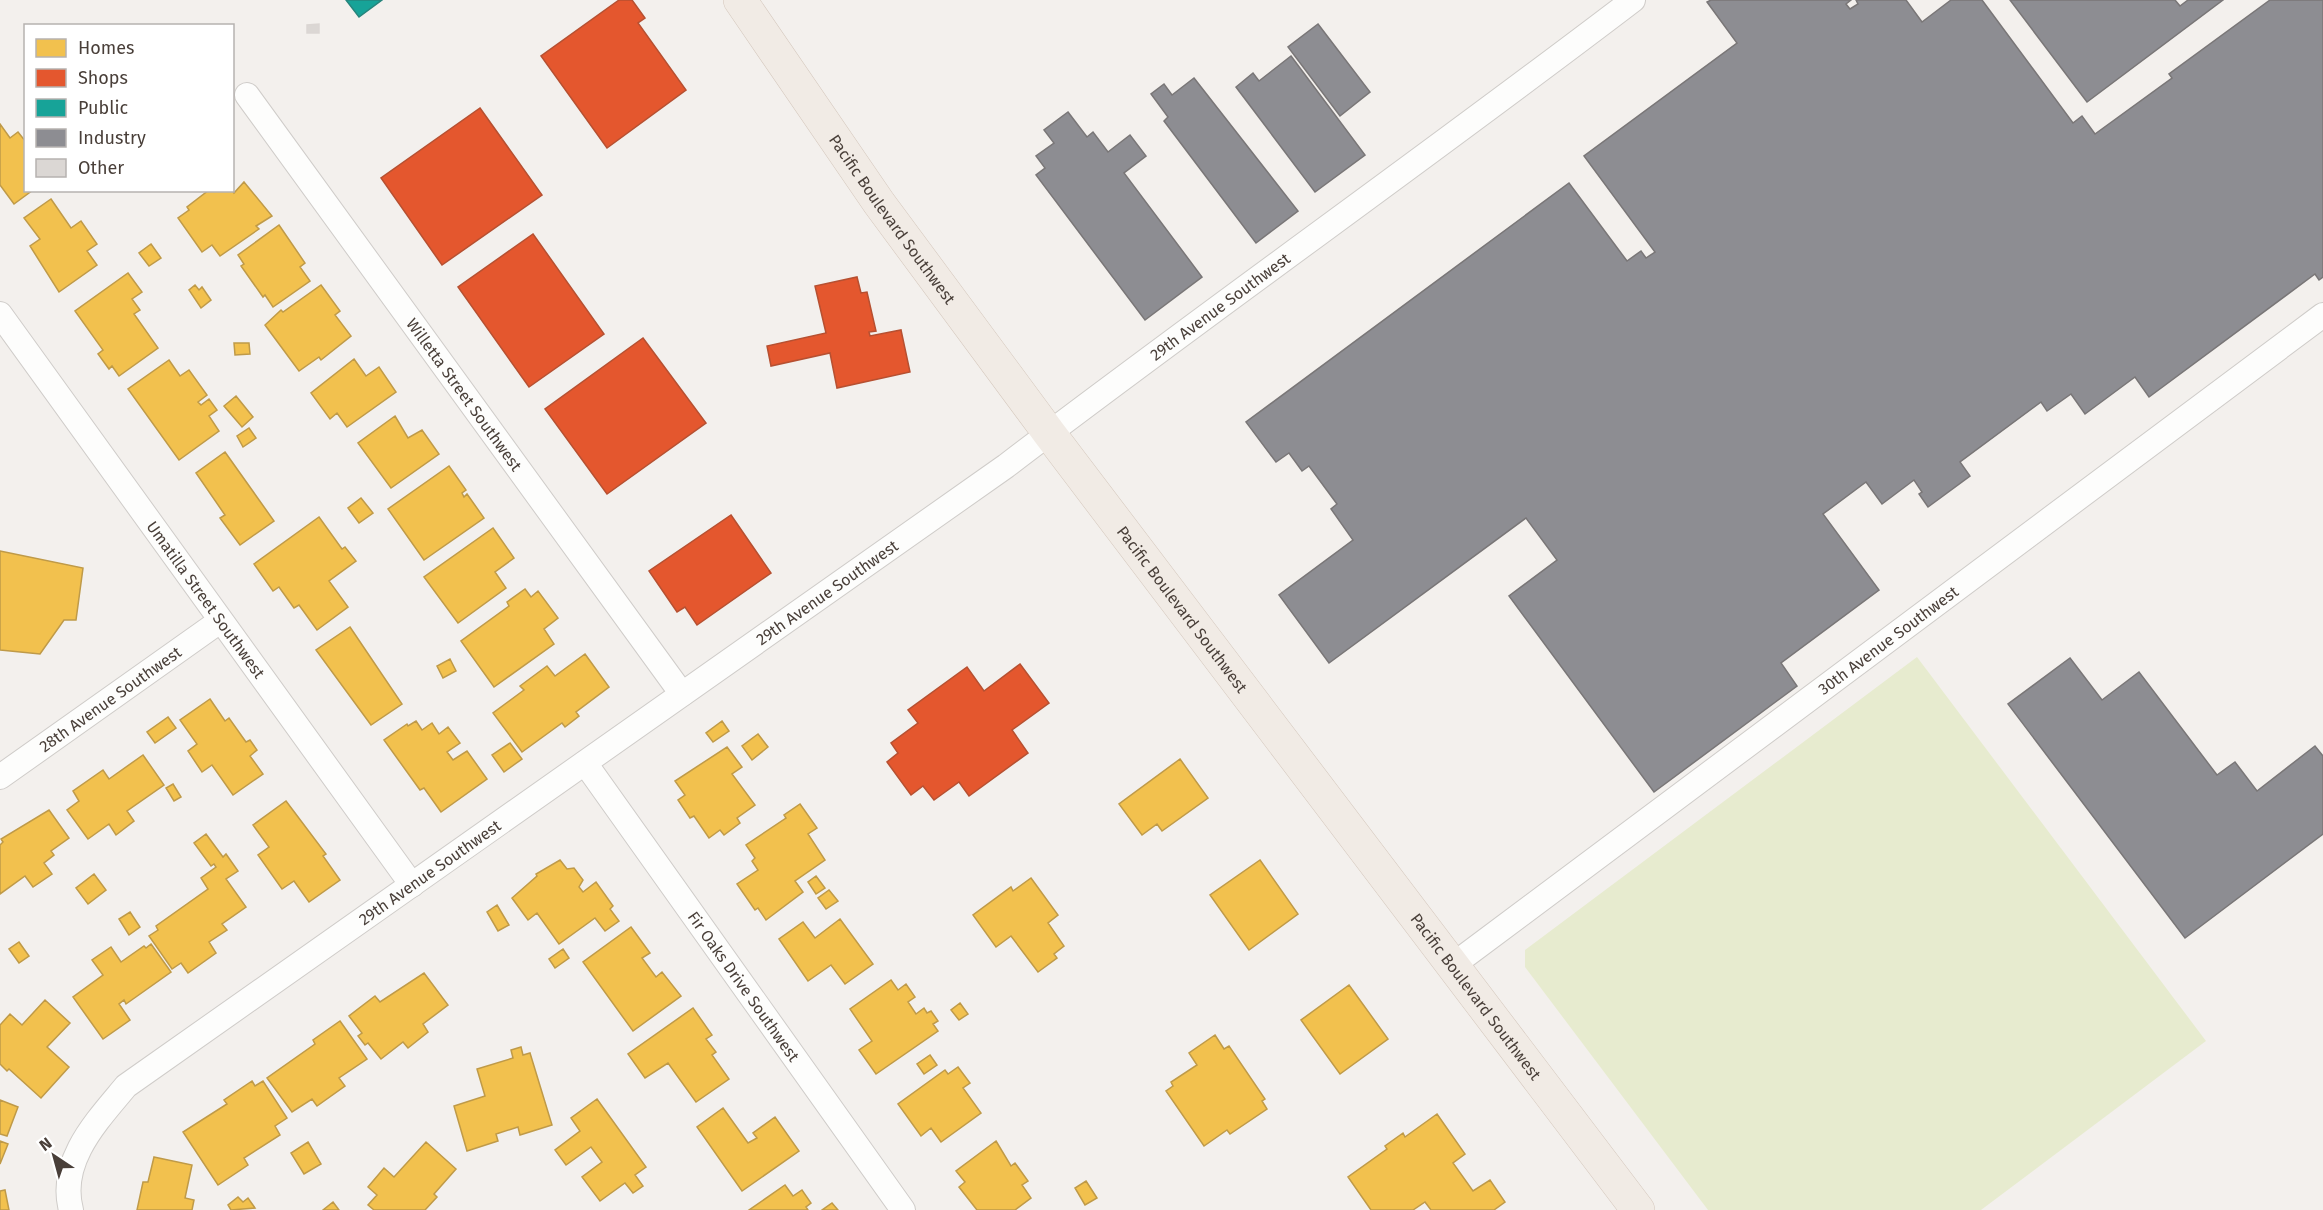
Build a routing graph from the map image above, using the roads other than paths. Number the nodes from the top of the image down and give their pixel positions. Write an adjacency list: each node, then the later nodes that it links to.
1 (740, 0): 6 (main road, Pacific Boulevard Southwest)
2 (1633, 0): 6 (street, 29th Avenue Southwest)
3 (247, 95): 8 (street, Willetta Street Southwest)
4 (0, 314): 7 (street, Umatilla Street Southwest)
5 (2323, 315): 12 (street, 30th Avenue Southwest)
6 (1048, 433): 8 (street, 29th Avenue Southwest); 12 (main road, Pacific Boulevard Southwest)
7 (219, 621): 10 (street, 28th Avenue Southwest); 11 (street, Umatilla Street Southwest)
8 (682, 694): 9 (street, 29th Avenue Southwest)
9 (585, 763): 11 (street, 29th Avenue Southwest); 14 (street, Fir Oaks Drive Southwest)
10 (0, 777)
11 (412, 885): 13 (street, 29th Avenue Southwest)
12 (1453, 965): 15 (main road, Pacific Boulevard Southwest)
13 (71, 1210)
14 (903, 1210)
15 (1638, 1210)

